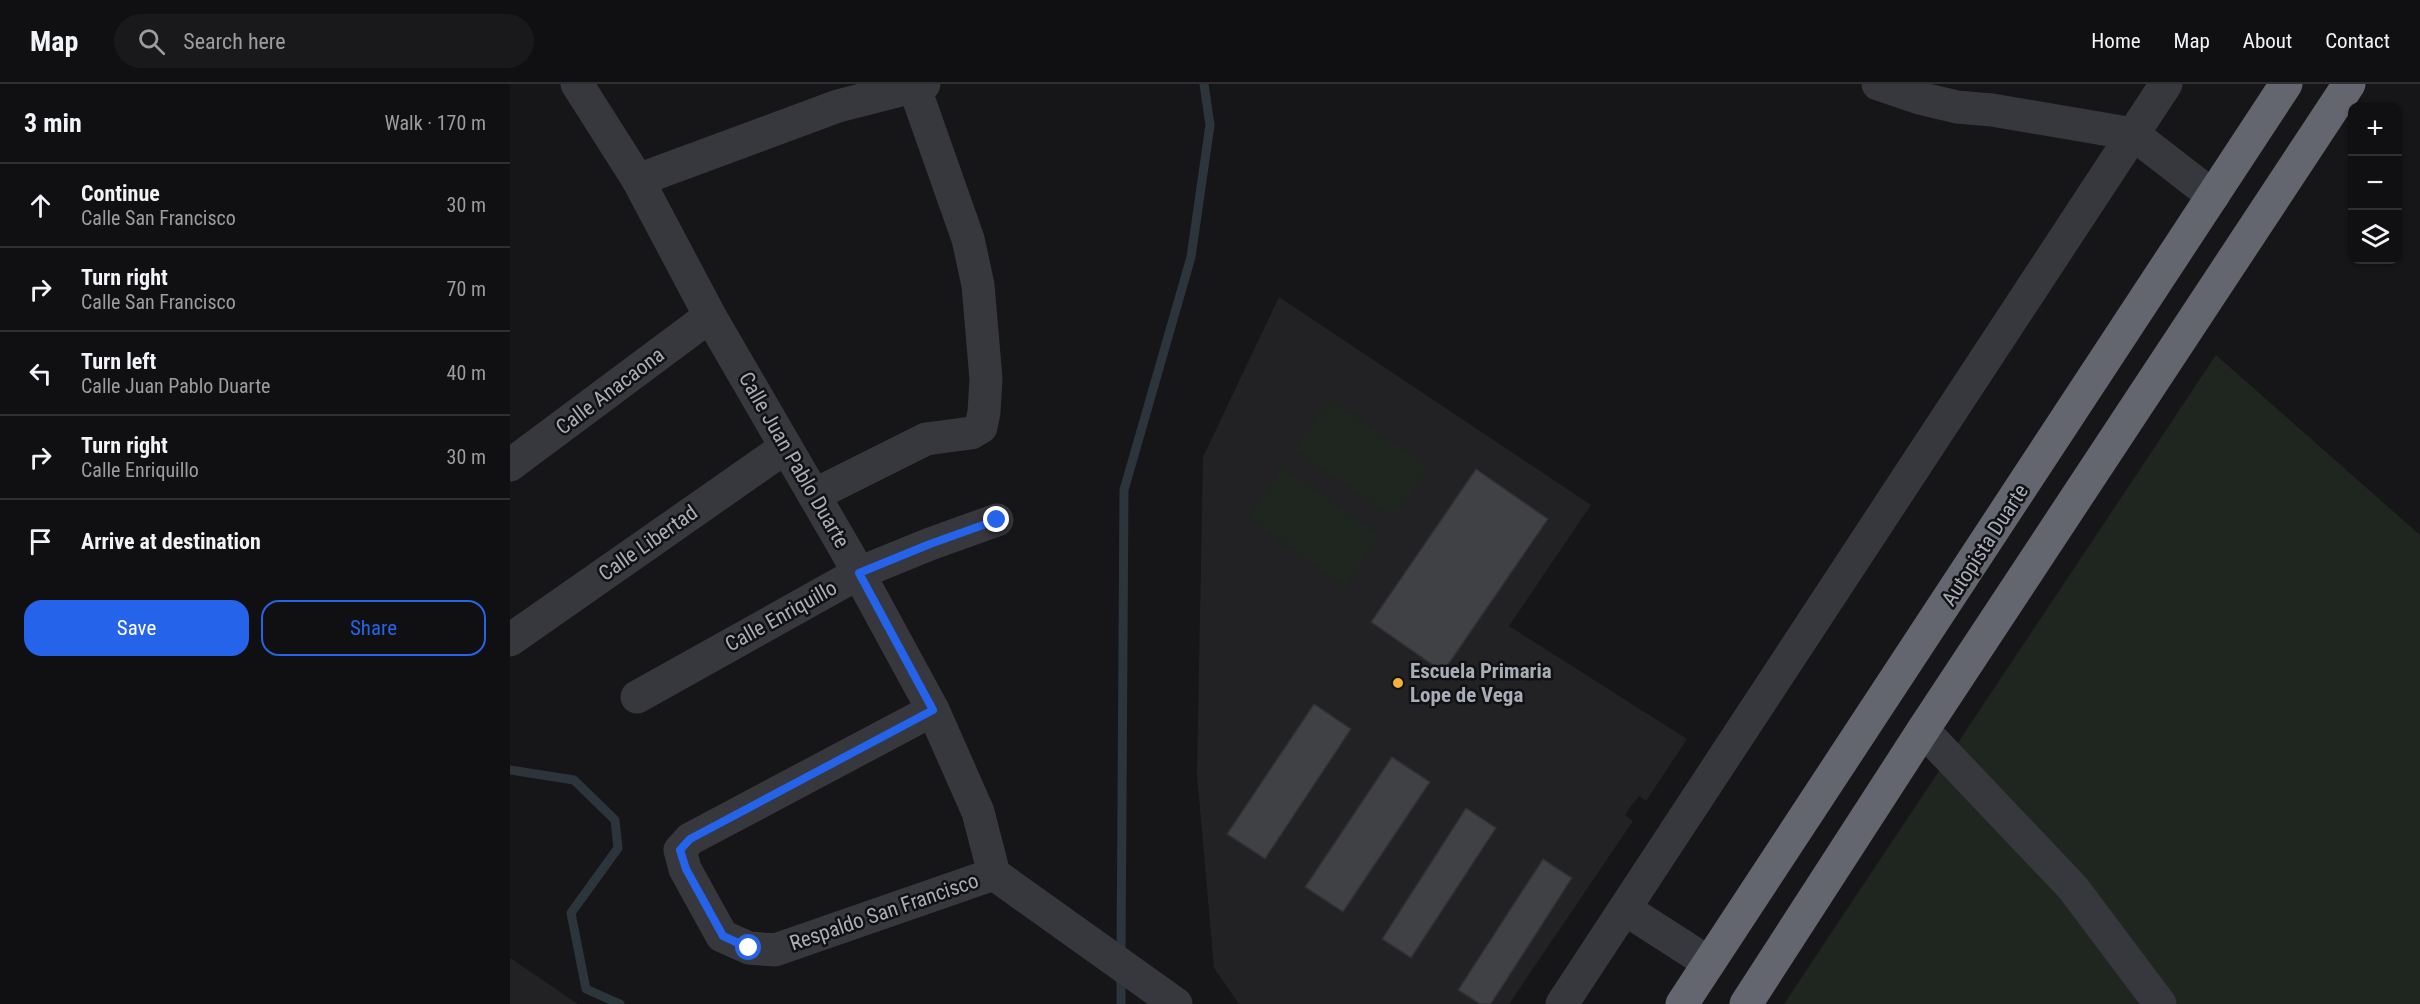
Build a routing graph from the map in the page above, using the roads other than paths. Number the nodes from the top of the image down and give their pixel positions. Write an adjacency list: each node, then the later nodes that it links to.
1 (578, 84): 9 (street, Calle Juan Pablo Duarte)
2 (1878, 84): 8 (street)
3 (2166, 84): 8 (street)
4 (2286, 84): 10 (highway, Autopista Duarte)
5 (2349, 84): 20 (highway)
6 (919, 85): 7 (street); 14 (street)
7 (834, 95): 9 (street)
8 (2133, 134): 10 (street); 22 (street)
9 (638, 180): 11 (street, Calle Juan Pablo Duarte)
10 (2213, 196): 23 (highway, Autopista Duarte)
11 (711, 316): 12 (street, Calle Juan Pablo Duarte); 13 (street, Calle Anacaona)
12 (786, 447): 14 (street, Calle Juan Pablo Duarte); 17 (street, Calle Libertad)
13 (510, 465)
14 (814, 495): 16 (street, Calle Juan Pablo Duarte)
15 (997, 520): 16 (street, Calle Enriquillo)
16 (859, 573): 18 (street, Calle Enriquillo); 19 (street, Calle Juan Pablo Duarte)
17 (510, 640)
18 (637, 697)
19 (933, 710): 21 (street, Calle Juan Pablo Duarte); 21 (street, Respaldo San Francisco)
20 (1923, 730): 27 (highway); 28 (street)
21 (994, 874): 24 (street)
22 (1625, 909): 23 (street); 25 (street)
23 (1709, 963): 26 (highway, Autopista Duarte)
24 (1176, 1004)
25 (1562, 1004)
26 (1682, 1004)
27 (1746, 1004)
28 (2160, 1004)

